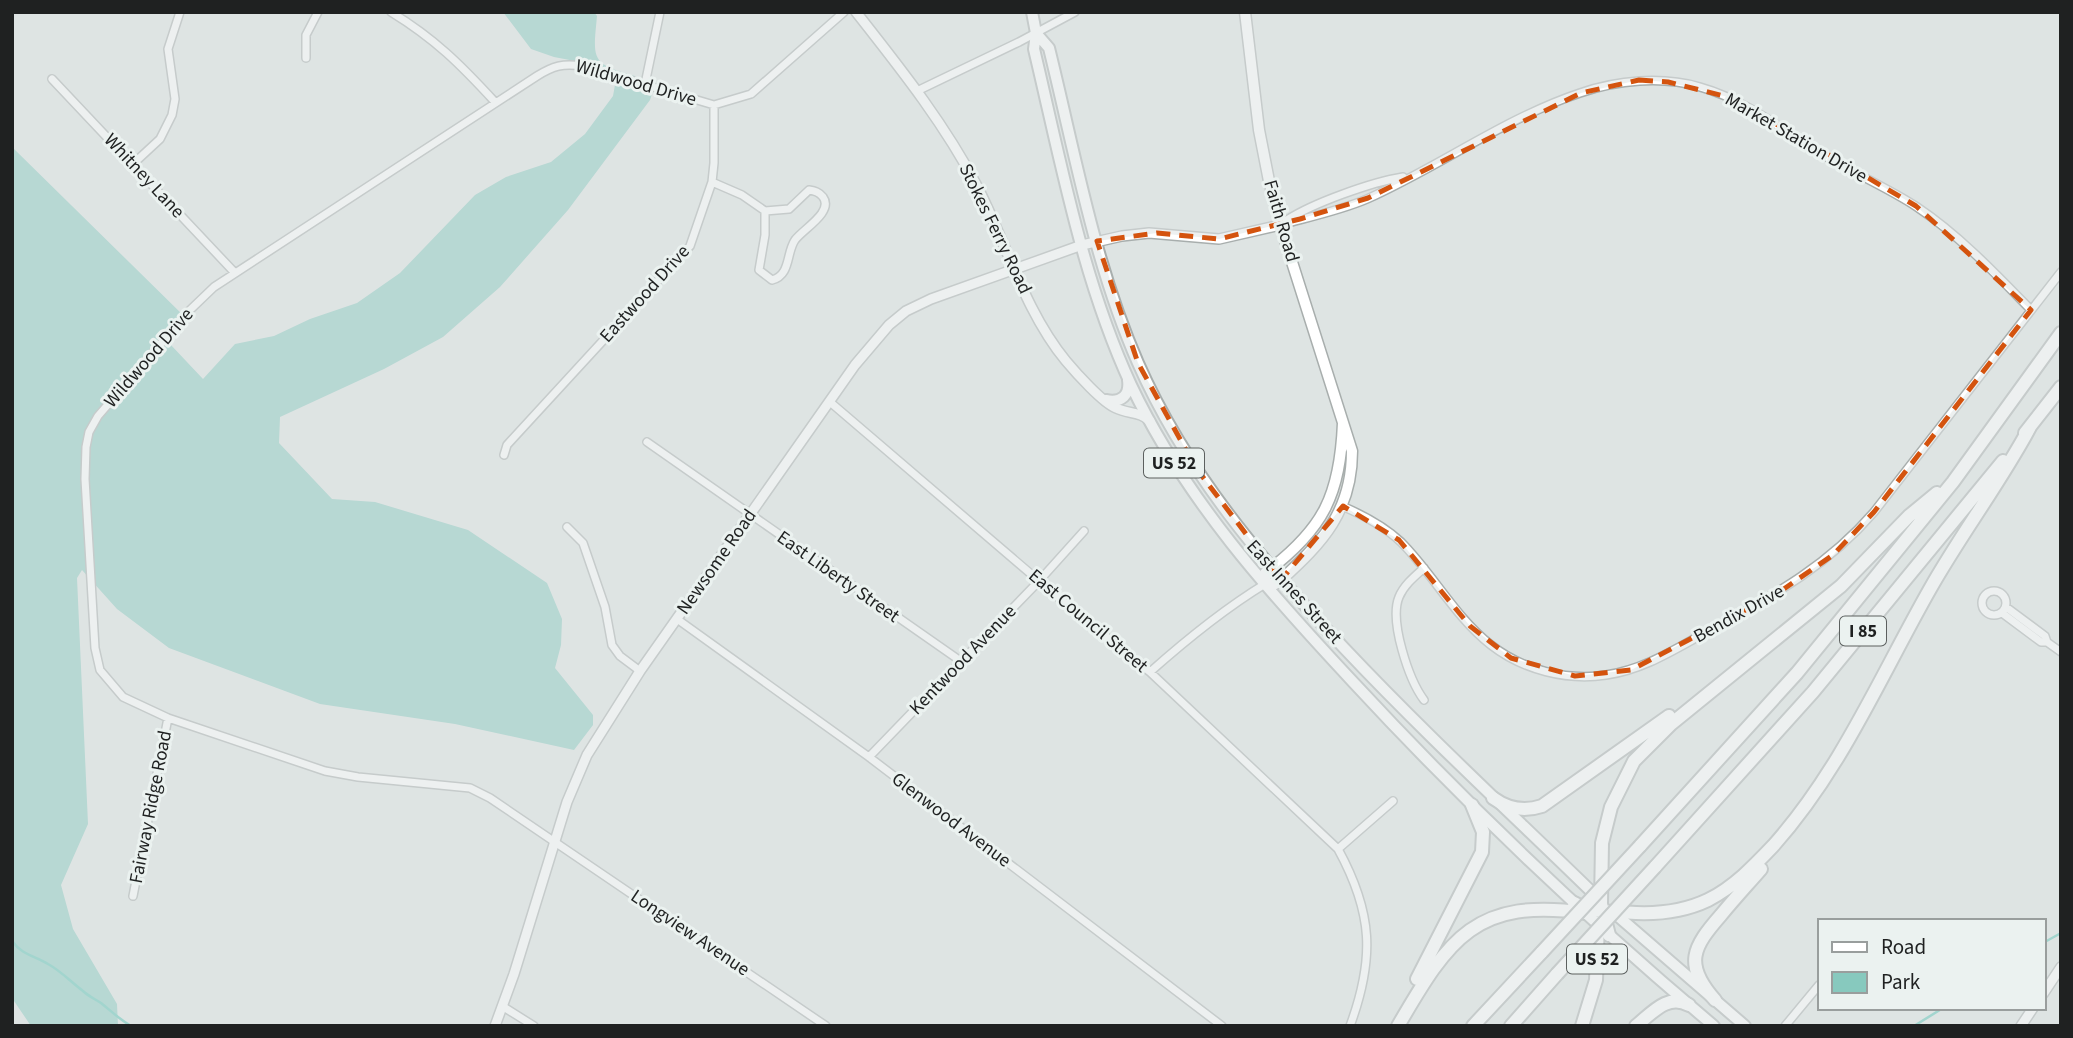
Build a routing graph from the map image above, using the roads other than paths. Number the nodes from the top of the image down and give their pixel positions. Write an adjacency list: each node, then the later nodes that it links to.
1 (180, 12): 17 (street)
2 (318, 12): 11 (street)
3 (391, 12): 15 (street)
4 (660, 12): 13 (street)
5 (844, 12): 16 (street, Wildwood Drive)
6 (856, 12): 14 (street, Stokes Ferry Road)
7 (1032, 12): 10 (main road, East Innes Street / US 52)
8 (1075, 12): 10 (street)
9 (1245, 12): 20 (main road, Faith Road)
10 (1035, 33): 14 (street); 21 (main road, East Innes Street / US 52); 22 (main road, East Innes Street / US 52)
11 (306, 58)
12 (52, 79): 17 (street, Whitney Lane)
13 (645, 84): 15 (street, Wildwood Drive); 16 (street, Wildwood Drive)
14 (917, 90): 23 (street, Stokes Ferry Road)
15 (495, 102): 25 (street, Wildwood Drive)
16 (714, 105): 18 (street, Eastwood Drive)
17 (133, 164): 25 (street, Whitney Lane)
18 (712, 182): 19 (street); 36 (street, Eastwood Drive)
19 (765, 211): 19 (street)
20 (1280, 225): 21 (street, Market Station Drive); 26 (street, Market Station Drive); 33 (main road, Faith Road)
21 (1097, 241): 22 (street, Newsome Road); 42 (main road, East Innes Street / US 52)
22 (1082, 244): 23 (street, Newsome Road); 28 (main road, East Innes Street / US 52)
23 (1013, 268): 30 (street, Stokes Ferry Road); 31 (street, Newsome Road)
24 (2061, 272): 26 (street, Bendix Drive)
25 (235, 273): 55 (street, Wildwood Drive)
26 (2031, 310): 43 (street, Bendix Drive)
27 (2061, 333): 37 (highway, I 85)
28 (1126, 374): 30 (main road); 32 (main road, East Innes Street / US 52)
29 (2061, 387): 34 (highway, I 85)
30 (1106, 400): 32 (street, Stokes Ferry Road)
31 (830, 402): 39 (street, Newsome Road); 45 (street, East Council Street)
32 (1151, 422): 46 (main road, East Innes Street / US 52)
33 (1343, 423): 38 (main road, Faith Road); 42 (main road, Faith Road)
34 (2030, 427): 57 (highway); 81 (highway, I 85, bridge)
35 (647, 442): 39 (street, East Liberty Street)
36 (504, 453)
37 (1953, 482): 51 (highway); 80 (highway, I 85, bridge)
38 (1342, 506): 43 (street, Bendix Drive); 44 (main road, Faith Road)
39 (749, 516): 48 (street, Newsome Road); 50 (street, East Liberty Street)
40 (567, 527): 52 (street)
41 (1084, 531): 45 (street, Kentwood Avenue)
42 (1271, 568): 44 (main road, East Innes Street / US 52); 46 (main road, Faith Road)
43 (1424, 568): 54 (street)
44 (1281, 580): 46 (main road); 58 (main road, East Innes Street / US 52)
45 (1039, 581): 50 (street, Kentwood Avenue); 53 (street, East Council Street)
46 (1265, 584): 53 (street); 60 (main road, East Innes Street / US 52)
47 (2004, 610): 49 (street)
48 (677, 618): 52 (street, Newsome Road); 56 (street, Glenwood Avenue)
49 (2061, 652)
50 (962, 662): 56 (street, Kentwood Avenue)
51 (1747, 662): 58 (highway); 65 (highway)
52 (640, 671): 61 (street, Newsome Road)
53 (1150, 672): 62 (street, East Council Street)
54 (1424, 700)
55 (168, 718): 61 (street, Wildwood Drive); 63 (street, Fairway Ridge Road)
56 (870, 757): 77 (street, Glenwood Avenue)
57 (1817, 792): 65 (highway); 70 (highway)
58 (1493, 798): 65 (main road, East Innes Street / US 52)
59 (1392, 801): 62 (street)
60 (1472, 805): 64 (main road, East Innes Street); 79 (highway, US 52)
61 (555, 841): 72 (street, Newsome Road); 76 (street, Longview Avenue)
62 (1338, 849): 78 (street)
63 (134, 896)
64 (1579, 908): 65 (highway); 79 (highway)
65 (1603, 911): 66 (highway); 70 (main road, East Innes Street); 82 (highway, US 52)
66 (1609, 935): 71 (main road)
67 (2061, 967): 69 (street)
68 (1818, 986): 86 (street)
69 (2045, 991)
70 (1715, 1000): 85 (main road, East Innes Street)
71 (1689, 1005): 83 (highway); 84 (main road)
72 (502, 1006): 74 (street, Newsome Road); 75 (street)
73 (2033, 1010): 87 (street)
74 (495, 1026)
75 (534, 1026)
76 (826, 1026)
77 (1222, 1026)
78 (1350, 1026)
79 (1396, 1026)
80 (1473, 1026)
81 (1511, 1026)
82 (1582, 1026)
83 (1636, 1026)
84 (1714, 1026)
85 (1745, 1026)
86 (1785, 1026)
87 (2021, 1026)

